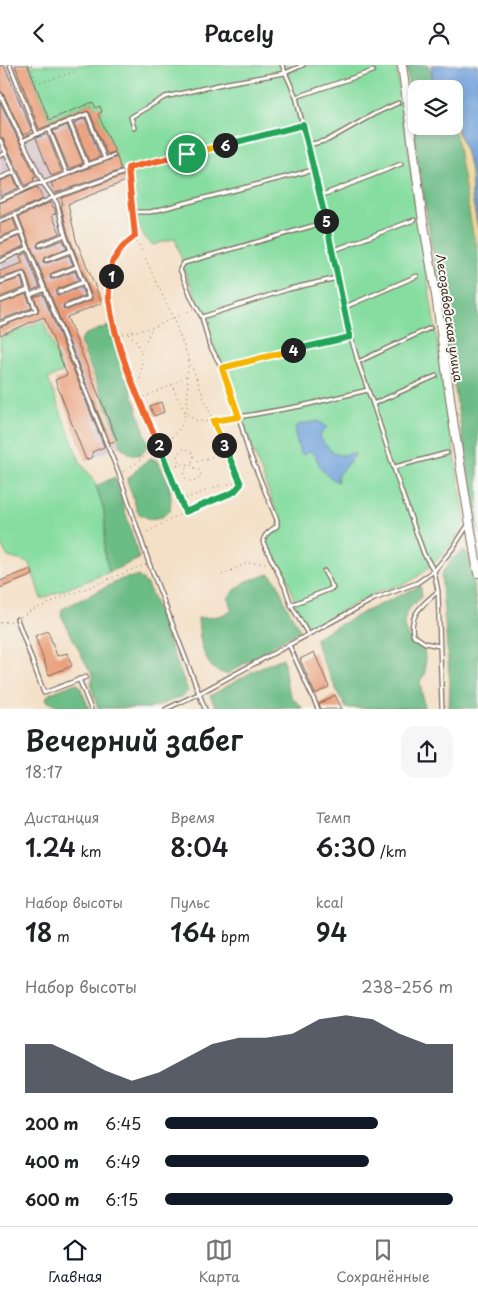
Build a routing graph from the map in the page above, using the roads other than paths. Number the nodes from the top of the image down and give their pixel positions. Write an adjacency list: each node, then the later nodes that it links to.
1 (10, 65): 14 (lane)
2 (282, 65): 6 (lane)
3 (303, 65): 6 (lane)
4 (402, 65): 72 (street, Лесозаводская улица)
5 (373, 71): 8 (lane)
6 (286, 73): 8 (lane); 12 (lane)
7 (0, 94): 16 (lane)
8 (296, 97): 11 (lane)
9 (398, 103): 17 (lane)
10 (69, 121): 13 (lane); 21 (lane); 23 (lane)
11 (303, 125): 17 (lane); 24 (lane)
12 (134, 128)
13 (49, 129): 14 (lane); 27 (lane)
14 (37, 134): 16 (lane)
15 (0, 140): 18 (lane)
16 (22, 141): 29 (lane)
17 (308, 145): 24 (lane)
18 (6, 153): 19 (lane); 25 (lane)
19 (0, 155)
20 (114, 155): 21 (lane)
21 (105, 159): 23 (lane)
22 (401, 164): 31 (lane)
23 (87, 165): 27 (lane)
24 (313, 170): 31 (lane)
25 (14, 172): 28 (lane); 30 (lane)
26 (122, 173): 32 (lane)
27 (66, 174): 29 (lane)
28 (0, 178)
29 (43, 183): 30 (lane); 32 (lane)
30 (23, 190): 33 (lane)
31 (320, 196): 37 (lane)
32 (52, 198): 34 (lane); 39 (lane)
33 (0, 200)
34 (15, 215): 36 (lane); 38 (lane)
35 (414, 220): 44 (lane)
36 (0, 221)
37 (326, 222): 44 (lane); 60 (lane)
38 (21, 232): 40 (lane); 42 (lane)
39 (64, 235): 41 (lane); 43 (lane)
40 (0, 241)
41 (40, 245)
42 (28, 248): 46 (lane); 53 (lane)
43 (70, 251): 45 (lane); 47 (lane)
44 (332, 251): 50 (lane)
45 (46, 260)
46 (0, 261)
47 (76, 267): 48 (lane); 52 (lane)
48 (53, 276)
49 (417, 276): 59 (lane)
50 (337, 278): 59 (lane); 60 (lane)
51 (0, 282): 54 (lane)
52 (83, 282): 55 (lane); 58 (lane)
53 (45, 289): 56 (lane); 84 (lane)
54 (28, 290): 56 (lane); 57 (lane)
55 (59, 292)
56 (30, 295): 61 (lane)
57 (0, 301)
58 (66, 307)
59 (345, 307): 63 (lane)
60 (202, 317): 65 (lane)
61 (0, 324)
62 (430, 328): 64 (lane)
63 (350, 337): 64 (lane); 65 (lane)
64 (358, 362): 67 (lane)
65 (222, 368): 69 (lane)
66 (436, 376): 68 (lane)
67 (368, 390): 68 (lane); 69 (lane)
68 (373, 404): 71 (lane)
69 (239, 417): 77 (lane)
70 (447, 453): 71 (lane)
71 (395, 467): 74 (lane)
72 (470, 522): 74 (lane); 75 (street, Лесозаводская улица)
73 (324, 571): 77 (lane)
74 (434, 571): 76 (lane); 79 (lane)
75 (478, 573)
76 (438, 591): 81 (lane); 81 (lane)
77 (291, 605): 79 (lane)
78 (17, 619): 83 (lane)
79 (308, 634): 80 (lane)
80 (289, 645): 84 (lane); 88 (lane)
81 (439, 646): 89 (lane)
82 (86, 677): 83 (lane)
83 (79, 679): 85 (lane)
84 (198, 694): 86 (lane); 87 (lane)
85 (90, 709)
86 (166, 709)
87 (205, 709)
88 (318, 709)
89 (442, 709)

